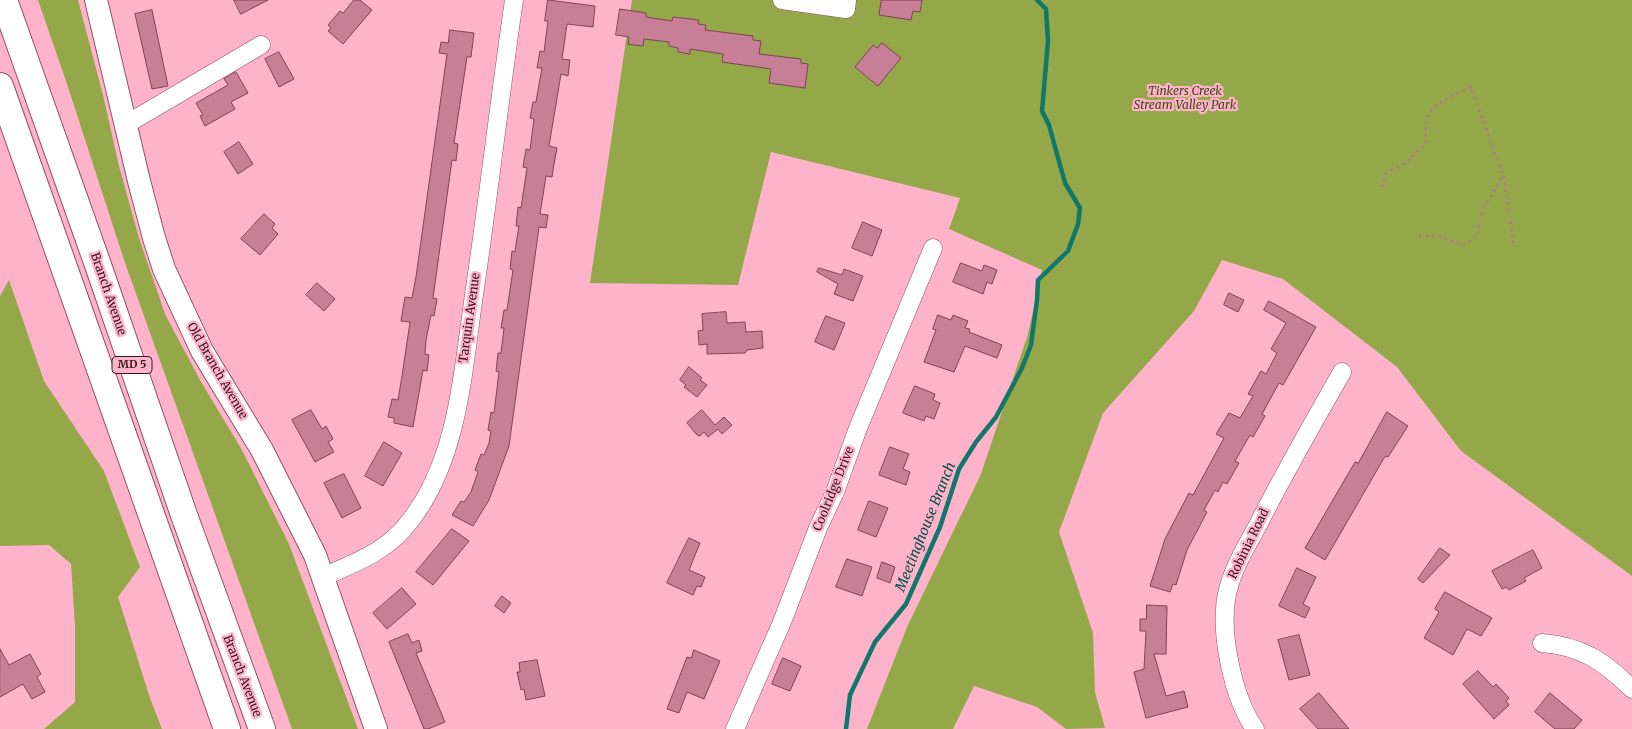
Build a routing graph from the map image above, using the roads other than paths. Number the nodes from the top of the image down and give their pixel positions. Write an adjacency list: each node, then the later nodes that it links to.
1 (4, 0): 15 (highway, Branch Avenue / MD 5)
2 (96, 0): 8 (main road, Old Branch Avenue)
3 (514, 0): 11 (street, Tarquin Avenue)
4 (782, 0): 5 (street)
5 (847, 5)
6 (261, 45): 8 (street)
7 (0, 86): 14 (highway, MD 5)
8 (126, 125): 11 (main road, Old Branch Avenue)
9 (933, 248): 17 (street, Coolridge Drive)
10 (1342, 372): 18 (street, Robinia Road)
11 (322, 577): 16 (main road, Old Branch Avenue)
12 (1542, 643): 13 (street)
13 (1632, 689)
14 (227, 729)
15 (262, 729)
16 (376, 729)
17 (735, 729)
18 (1255, 729)

